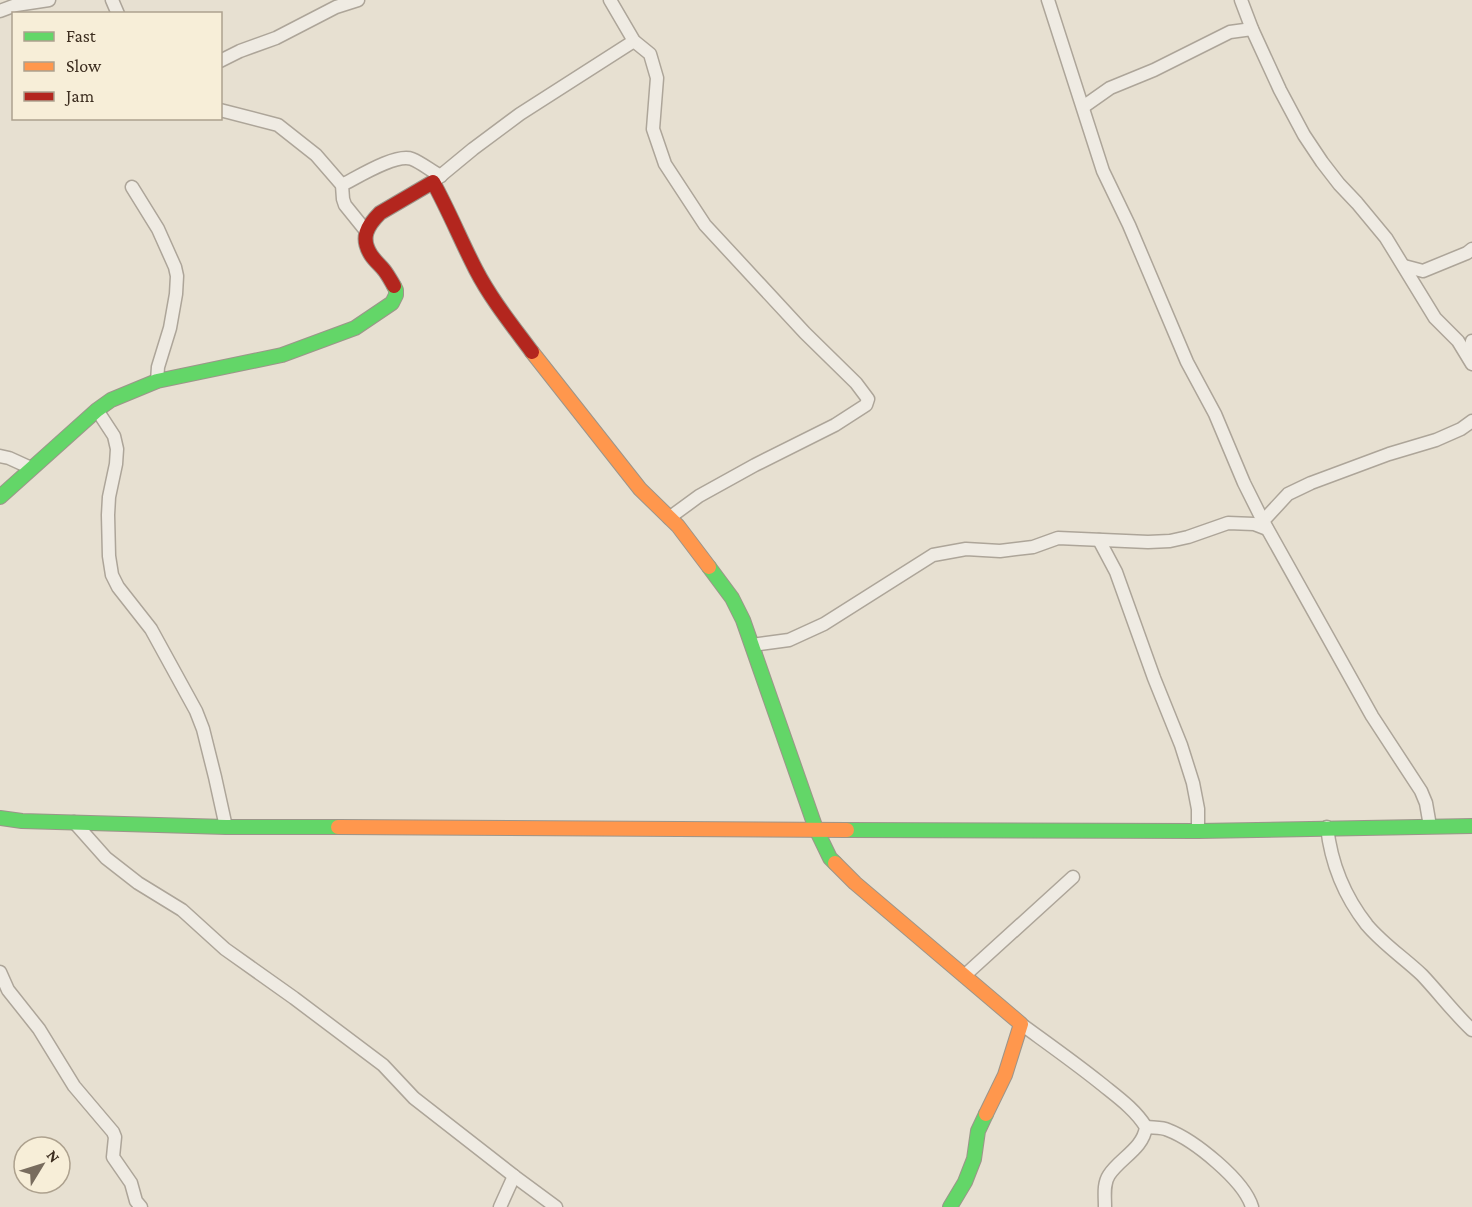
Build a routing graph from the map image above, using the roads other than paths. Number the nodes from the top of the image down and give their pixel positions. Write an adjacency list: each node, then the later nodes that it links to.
1 (49, 0): 6 (street)
2 (358, 0): 10 (street)
3 (610, 0): 9 (street)
4 (1048, 0): 11 (street)
5 (1243, 5): 7 (street); 8 (street)
6 (5, 6)
7 (1252, 29): 8 (street); 18 (street)
8 (1230, 32): 11 (street)
9 (634, 41): 13 (street); 30 (street)
10 (222, 60)
11 (1083, 107): 31 (street)
12 (222, 111): 14 (street)
13 (437, 179): 14 (street); 16 (street); 30 (street)
14 (342, 184): 16 (street)
15 (132, 187): 24 (street)
16 (370, 226): 24 (street)
17 (1472, 249): 19 (street)
18 (1404, 266): 19 (street); 20 (street)
19 (1423, 271): 20 (street)
20 (1414, 284): 22 (street)
21 (1472, 340): 22 (street); 23 (street)
22 (1458, 341): 23 (street)
23 (1470, 361)
24 (157, 381): 25 (street)
25 (97, 410): 28 (street); 38 (street)
26 (1470, 424): 31 (street)
27 (0, 456): 28 (street)
28 (32, 468): 29 (street)
29 (2, 491)
30 (669, 518): 33 (street)
31 (1265, 525): 32 (street); 36 (street)
32 (1099, 540): 33 (street); 41 (street)
33 (752, 645): 40 (street)
34 (0, 818): 35 (street)
35 (74, 822): 38 (street); 48 (street)
36 (1430, 826): 37 (street); 39 (street)
37 (1472, 826)
38 (226, 827): 40 (street)
39 (1327, 827): 41 (street); 46 (street)
40 (816, 829): 41 (street); 44 (street)
41 (1198, 831)
42 (1073, 877): 44 (street)
43 (0, 972): 49 (street)
44 (964, 976): 45 (street)
45 (1021, 1024): 47 (street); 52 (street)
46 (1472, 1030)
47 (1146, 1127): 53 (street); 54 (street)
48 (514, 1176): 50 (street); 51 (street)
49 (141, 1207)
50 (500, 1207)
51 (556, 1207)
52 (950, 1207)
53 (1105, 1207)
54 (1252, 1207)

